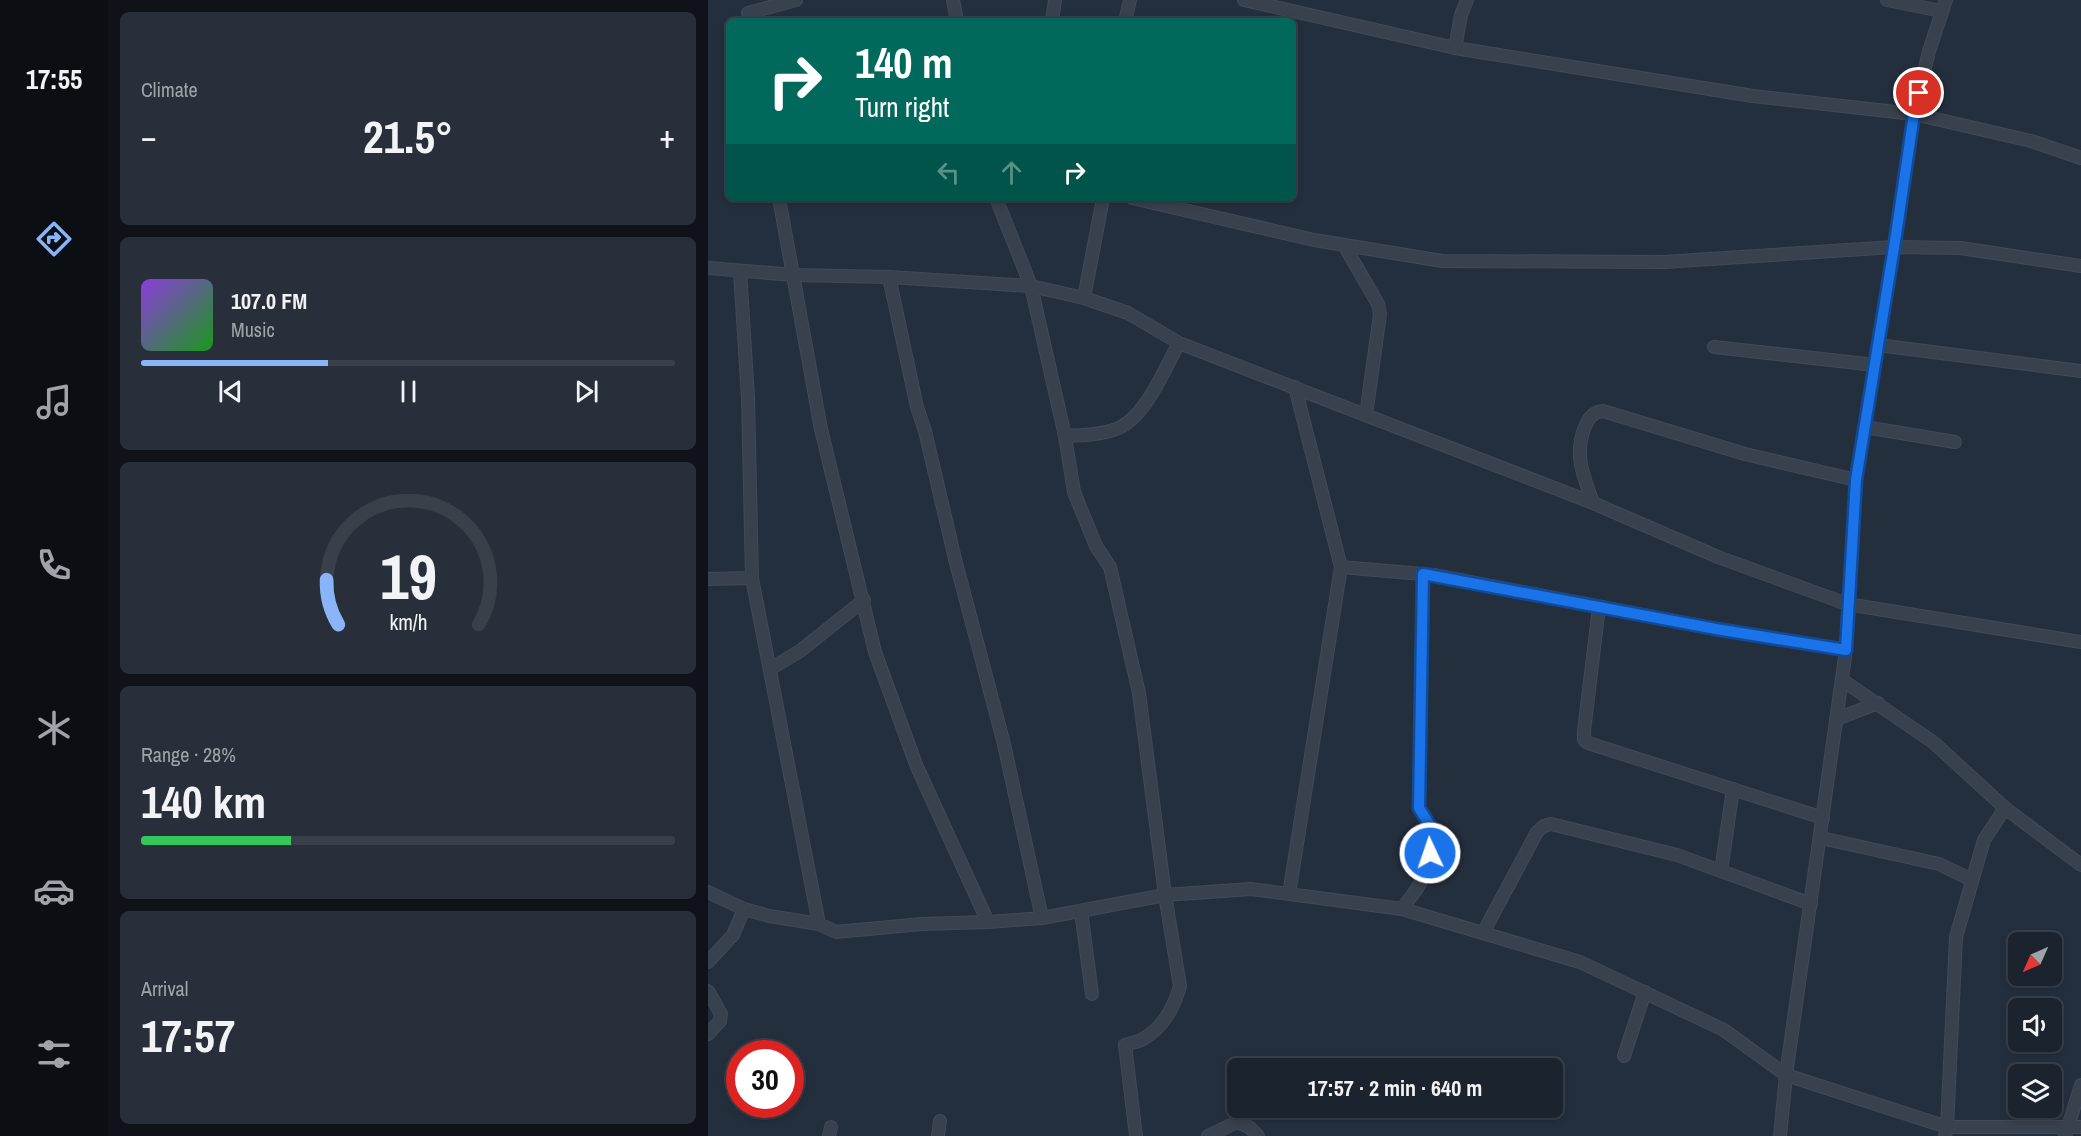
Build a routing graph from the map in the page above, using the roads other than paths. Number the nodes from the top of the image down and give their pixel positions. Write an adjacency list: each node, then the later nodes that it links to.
1 (796, 0): 9 (street)
2 (953, 0): 10 (street)
3 (1055, 0): 11 (street)
4 (1130, 0): 12 (street)
5 (1244, 0): 13 (street)
6 (1467, 0): 13 (street)
7 (1887, 0): 8 (street)
8 (1944, 6): 14 (street)
9 (748, 11)
10 (956, 18)
11 (1052, 18)
12 (1126, 18)
13 (1455, 48): 14 (street)
14 (1914, 114): 15 (street); 21 (street)
15 (2081, 158)
16 (780, 201): 25 (street)
17 (997, 201): 27 (street)
18 (1102, 201): 28 (street)
19 (1145, 201): 20 (street)
20 (1344, 245): 21 (street); 35 (street)
21 (1894, 247): 22 (street); 30 (street)
22 (2081, 266)
23 (708, 268): 24 (street)
24 (740, 271): 25 (street); 43 (street)
25 (794, 275): 26 (street); 45 (street)
26 (889, 277): 27 (street); 68 (street)
27 (1031, 286): 28 (street); 37 (street)
28 (1084, 298): 29 (street)
29 (1179, 343): 34 (street); 37 (street)
30 (1878, 345): 32 (street); 33 (street)
31 (1714, 347): 32 (street)
32 (1875, 365): 36 (street)
33 (2081, 371)
34 (1295, 387): 35 (street); 41 (street)
35 (1366, 415): 40 (street)
36 (1865, 427): 38 (street); 39 (street)
37 (1065, 436): 63 (street)
38 (1955, 442)
39 (1856, 480): 40 (street); 46 (street)
40 (1593, 503): 46 (street)
41 (1341, 567): 42 (street); 62 (street)
42 (1423, 574): 47 (street); 66 (street)
43 (752, 578): 44 (street); 50 (street)
44 (708, 579)
45 (864, 600): 50 (street); 69 (street)
46 (1847, 604): 48 (street); 49 (street)
47 (1599, 607): 49 (street); 54 (street)
48 (2081, 642)
49 (1846, 650): 51 (street)
50 (770, 669): 70 (street)
51 (1842, 680): 52 (street); 53 (street)
52 (1878, 703): 53 (street); 55 (street)
53 (1837, 719): 56 (street)
54 (1733, 789): 56 (street); 59 (street)
55 (2005, 808): 58 (street); 60 (street)
56 (1824, 818): 57 (street)
57 (1821, 838): 60 (street); 64 (street)
58 (2081, 865)
59 (1721, 871): 64 (street); 71 (street)
60 (1972, 880): 82 (street)
61 (708, 892): 65 (street)
62 (1289, 894): 63 (street); 66 (street)
63 (1165, 895): 67 (street); 85 (street)
64 (1811, 904): 78 (street)
65 (744, 909): 70 (street); 72 (street)
66 (1402, 909): 71 (street)
67 (1081, 911): 68 (street); 75 (street)
68 (1042, 918): 69 (street)
69 (988, 922): 70 (street)
70 (819, 924)
71 (1484, 933): 74 (street)
72 (708, 962)
73 (708, 991): 76 (street)
74 (1645, 992): 77 (street); 78 (street)
75 (1092, 994)
76 (708, 1034)
77 (1624, 1056)
78 (1786, 1075): 82 (street); 88 (street)
79 (2081, 1085): 83 (street)
80 (940, 1121): 84 (street)
81 (2081, 1127): 83 (street)
82 (1946, 1131): 83 (street)
83 (2066, 1131)
84 (938, 1136)
85 (1136, 1136)
86 (1208, 1136): 87 (street)
87 (1258, 1136)
88 (1780, 1136)

